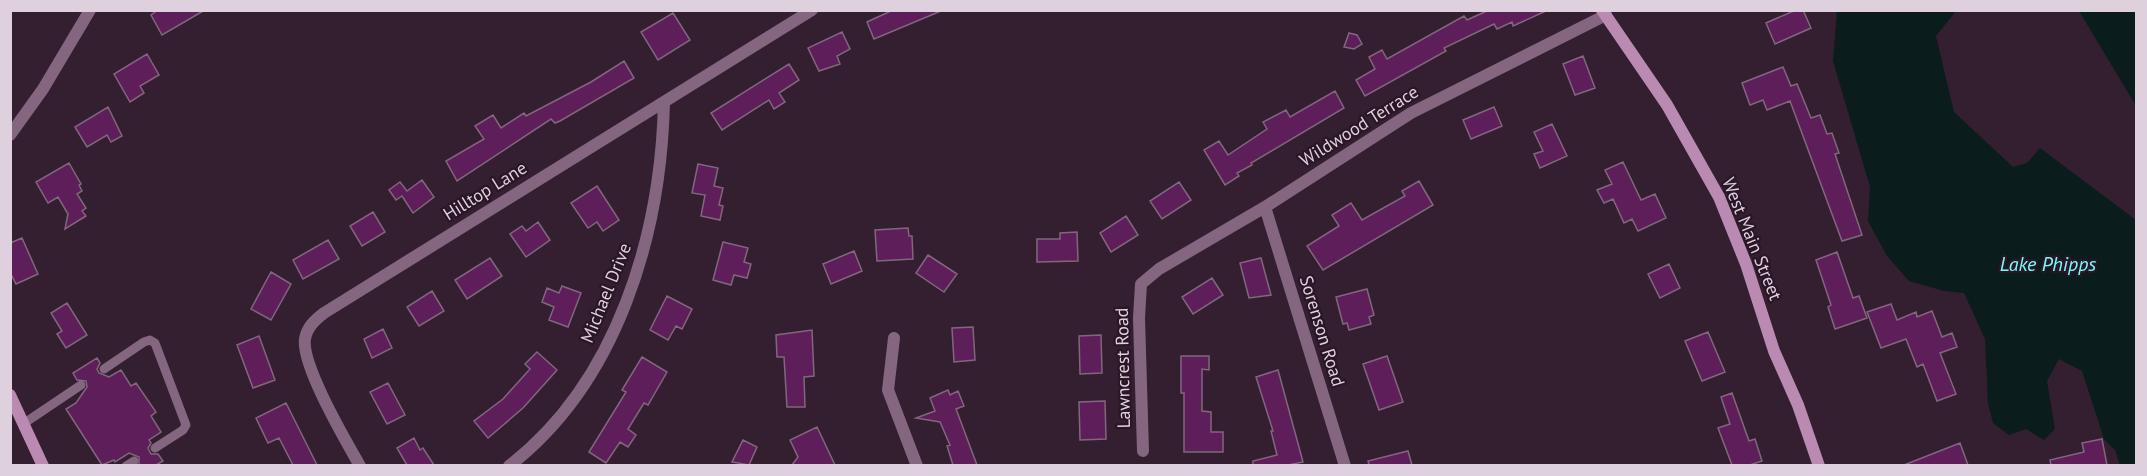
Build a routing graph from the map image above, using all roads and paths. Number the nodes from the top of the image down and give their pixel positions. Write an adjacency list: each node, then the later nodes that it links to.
1 (90, 10): 5 (street)
2 (812, 10): 4 (street, Hilltop Lane)
3 (1604, 13): 6 (street, Wildwood Terrace); 20 (street, West Main Street)
4 (664, 102): 16 (street, Hilltop Lane); 17 (street, Michael Drive)
5 (10, 135)
6 (1265, 207): 7 (street, Wildwood Terrace); 19 (street, Sorenson Road)
7 (1141, 284): 14 (street, Lawncrest Road)
8 (894, 338): 18 (street)
9 (104, 369): 13 (lane)
10 (81, 385): 12 (lane)
11 (10, 395): 12 (street)
12 (23, 424): 15 (street)
13 (155, 448)
14 (1143, 451)
15 (43, 465)
16 (360, 465)
17 (509, 465)
18 (916, 465)
19 (1345, 465)
20 (1819, 465)

